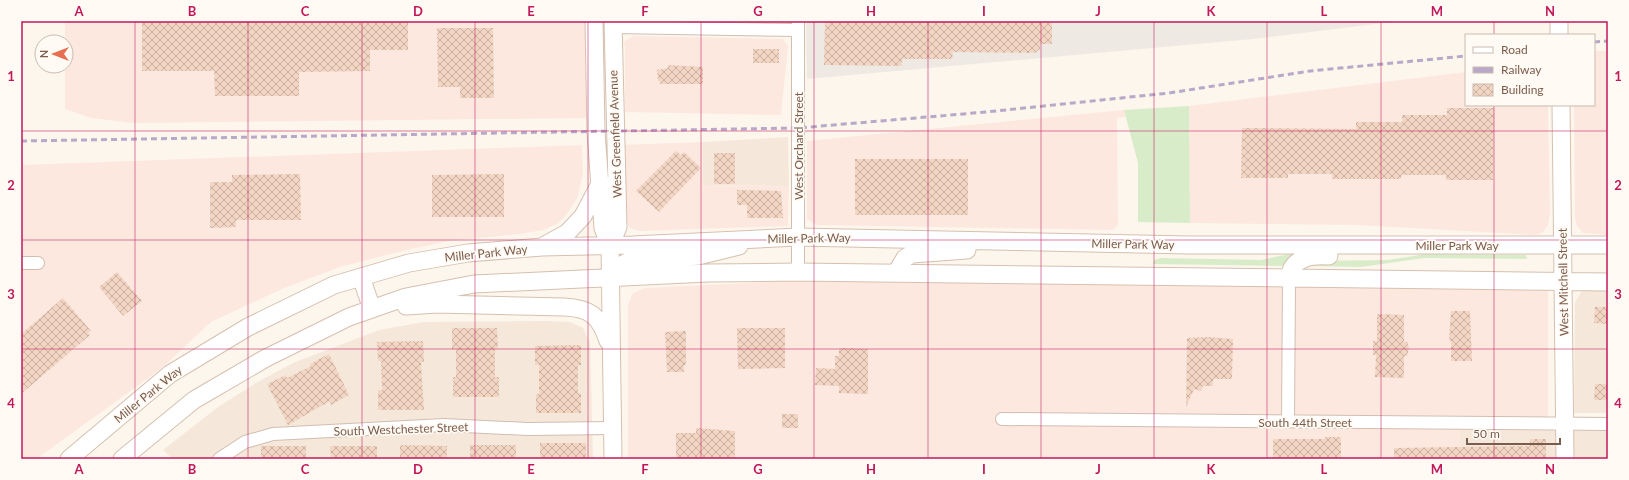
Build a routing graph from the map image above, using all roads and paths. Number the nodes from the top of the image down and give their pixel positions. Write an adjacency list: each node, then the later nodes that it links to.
1 (594, 21): 7 (main road, West Greenfield Avenue)
2 (1559, 21): 5 (main road)
3 (613, 24): 4 (street); 14 (main road, West Greenfield Avenue)
4 (798, 25): 8 (street, West Orchard Street)
5 (1559, 34)
6 (1561, 106): 11 (main road, West Mitchell Street)
7 (601, 182): 14 (main road, West Greenfield Avenue); 15 (main road)
8 (798, 237): 9 (main road, Miller Park Way); 10 (main road, Miller Park Way); 18 (street, West Orchard Street)
9 (759, 239): 14 (main road, Miller Park Way); 21 (main road)
10 (1022, 241): 12 (main road, Miller Park Way); 19 (main road)
11 (1563, 244): 12 (main road, Miller Park Way); 13 (main road, Miller Park Way); 23 (main road, West Mitchell Street)
12 (1438, 245): 22 (main road)
13 (1608, 245)
14 (610, 246): 15 (main road, Miller Park Way); 21 (main road, West Greenfield Avenue)
15 (542, 247): 20 (main road, Miller Park Way)
16 (21, 263): 17 (street)
17 (38, 263)
18 (798, 272): 19 (main road); 21 (main road)
19 (896, 273): 22 (main road)
20 (361, 277): 25 (main road); 32 (main road, Miller Park Way)
21 (610, 278): 25 (main road); 26 (main road, West Greenfield Avenue)
22 (1289, 279): 23 (main road); 28 (street)
23 (1563, 282): 24 (main road); 29 (main road, West Mitchell Street)
24 (1608, 282)
25 (372, 309): 26 (main road); 33 (main road)
26 (611, 351): 31 (main road, West Greenfield Avenue)
27 (1002, 419): 28 (street, South 44th Street)
28 (1288, 422): 29 (street, South 44th Street)
29 (1565, 424): 30 (street, South 44th Street); 36 (main road, West Mitchell Street)
30 (1608, 424)
31 (612, 428): 34 (street, South Westchester Street); 35 (main road, West Greenfield Avenue)
32 (69, 459)
33 (122, 459)
34 (219, 459)
35 (613, 459)
36 (1565, 459)

